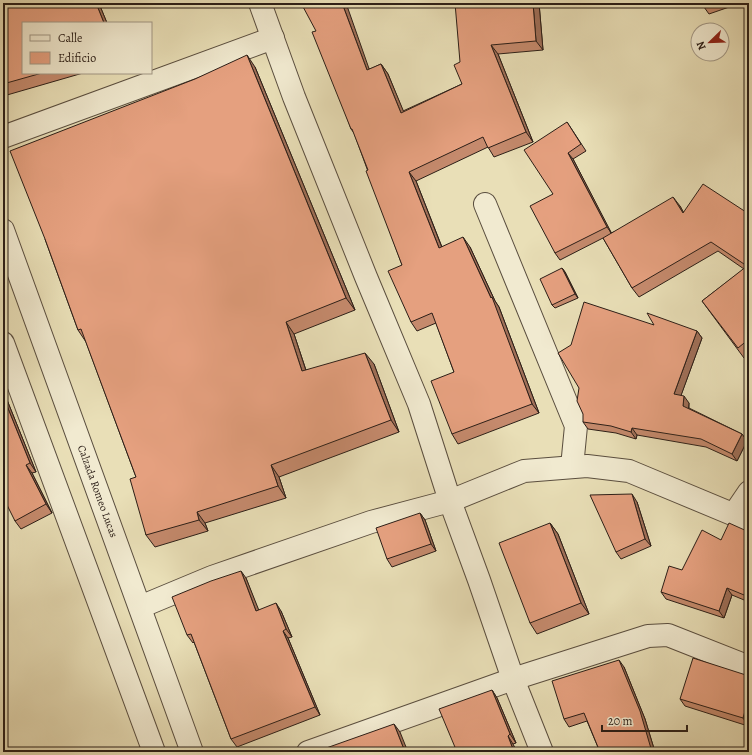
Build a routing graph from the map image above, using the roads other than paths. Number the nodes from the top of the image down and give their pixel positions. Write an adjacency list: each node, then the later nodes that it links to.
1 (260, 3): 2 (street)
2 (273, 38): 3 (street); 9 (street)
3 (3, 137)
4 (485, 204): 7 (street)
5 (3, 230): 11 (street, Calzada Romeo Lucas)
6 (3, 343): 14 (street)
7 (572, 467): 9 (street); 10 (street)
8 (749, 492): 10 (street)
9 (450, 501): 11 (street); 13 (street)
10 (741, 518)
11 (140, 607): 15 (street, Calzada Romeo Lucas)
12 (749, 667): 13 (street)
13 (513, 679): 16 (street); 17 (street)
14 (154, 752)
15 (192, 752)
16 (308, 752)
17 (542, 752)

